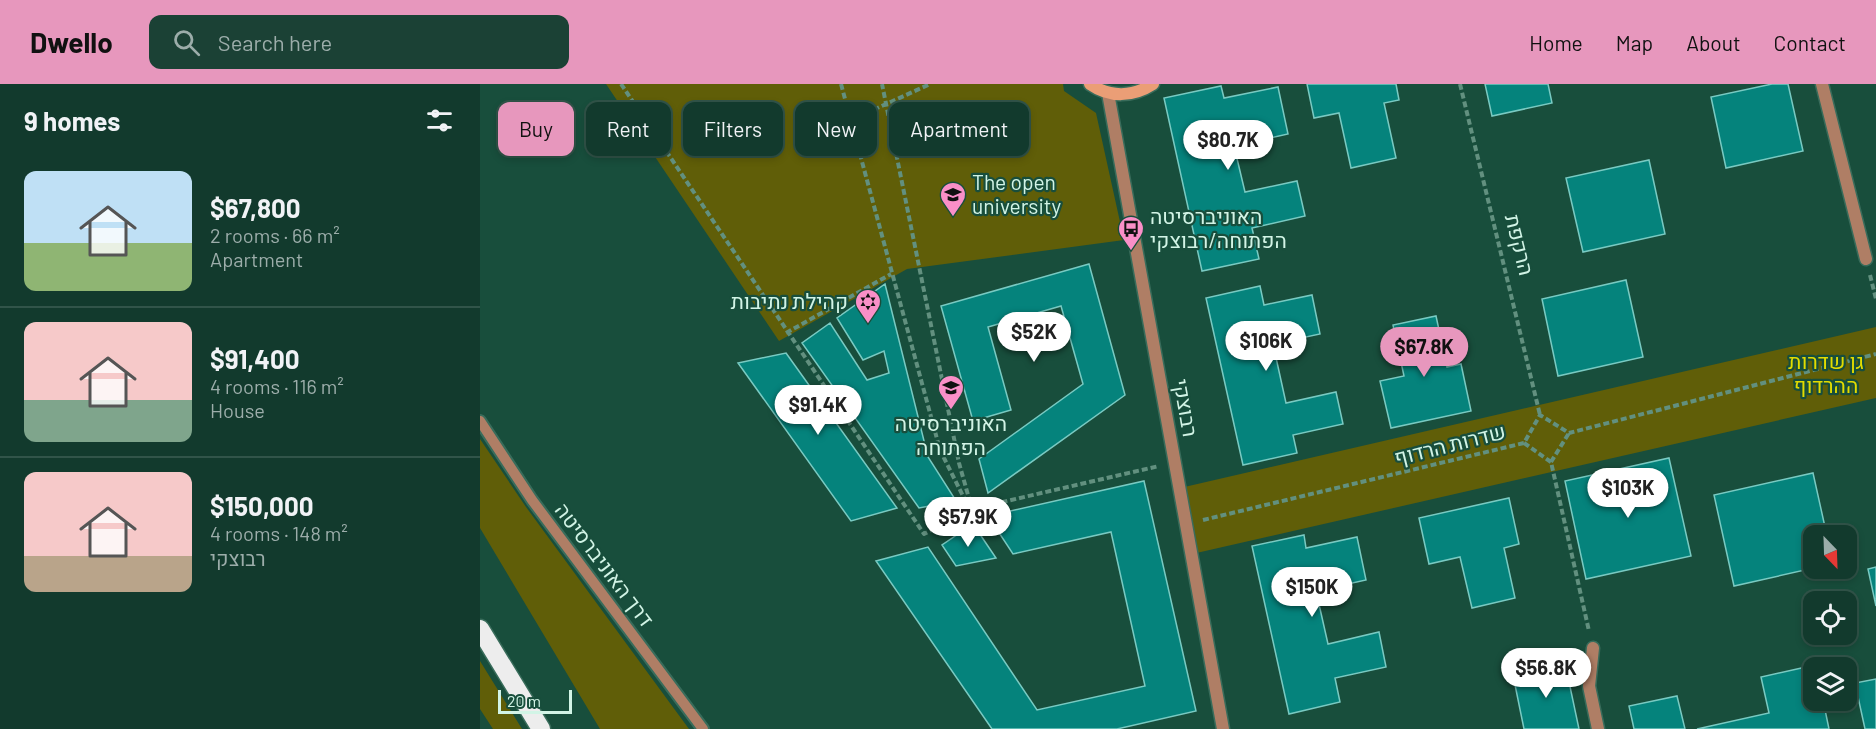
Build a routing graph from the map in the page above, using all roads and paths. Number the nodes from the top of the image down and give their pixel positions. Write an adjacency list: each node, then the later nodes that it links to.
1 (621, 84): 17 (path)
2 (841, 84): 10 (path)
3 (882, 84): 11 (path)
4 (930, 84): 11 (path)
5 (1090, 84): 9 (street)
6 (1153, 84): 9 (street)
7 (1460, 84): 19 (path, הרקפת)
8 (1822, 84): 14 (street)
9 (1108, 93): 26 (street, רבוצקי)
10 (845, 102)
11 (886, 104): 12 (path); 25 (path)
12 (877, 108)
13 (859, 156): 15 (path)
14 (1866, 260): 16 (path)
15 (891, 274): 17 (path); 25 (path)
16 (1876, 298)
17 (786, 333): 25 (path)
18 (1876, 354): 21 (path)
19 (1540, 415): 21 (path); 22 (path, שדרות הרדוף)
20 (480, 421): 30 (lane, דרך האוניברסיטה)
21 (1569, 433): 23 (path)
22 (1524, 443): 23 (path); 26 (path, שדרות הרדוף)
23 (1551, 462): 28 (path)
24 (1168, 464): 25 (path)
25 (972, 509)
26 (1186, 524): 31 (street, רבוצקי)
27 (480, 630): 29 (highway)
28 (1593, 648): 32 (street)
29 (541, 729)
30 (703, 729)
31 (1224, 729)
32 (1598, 729)

